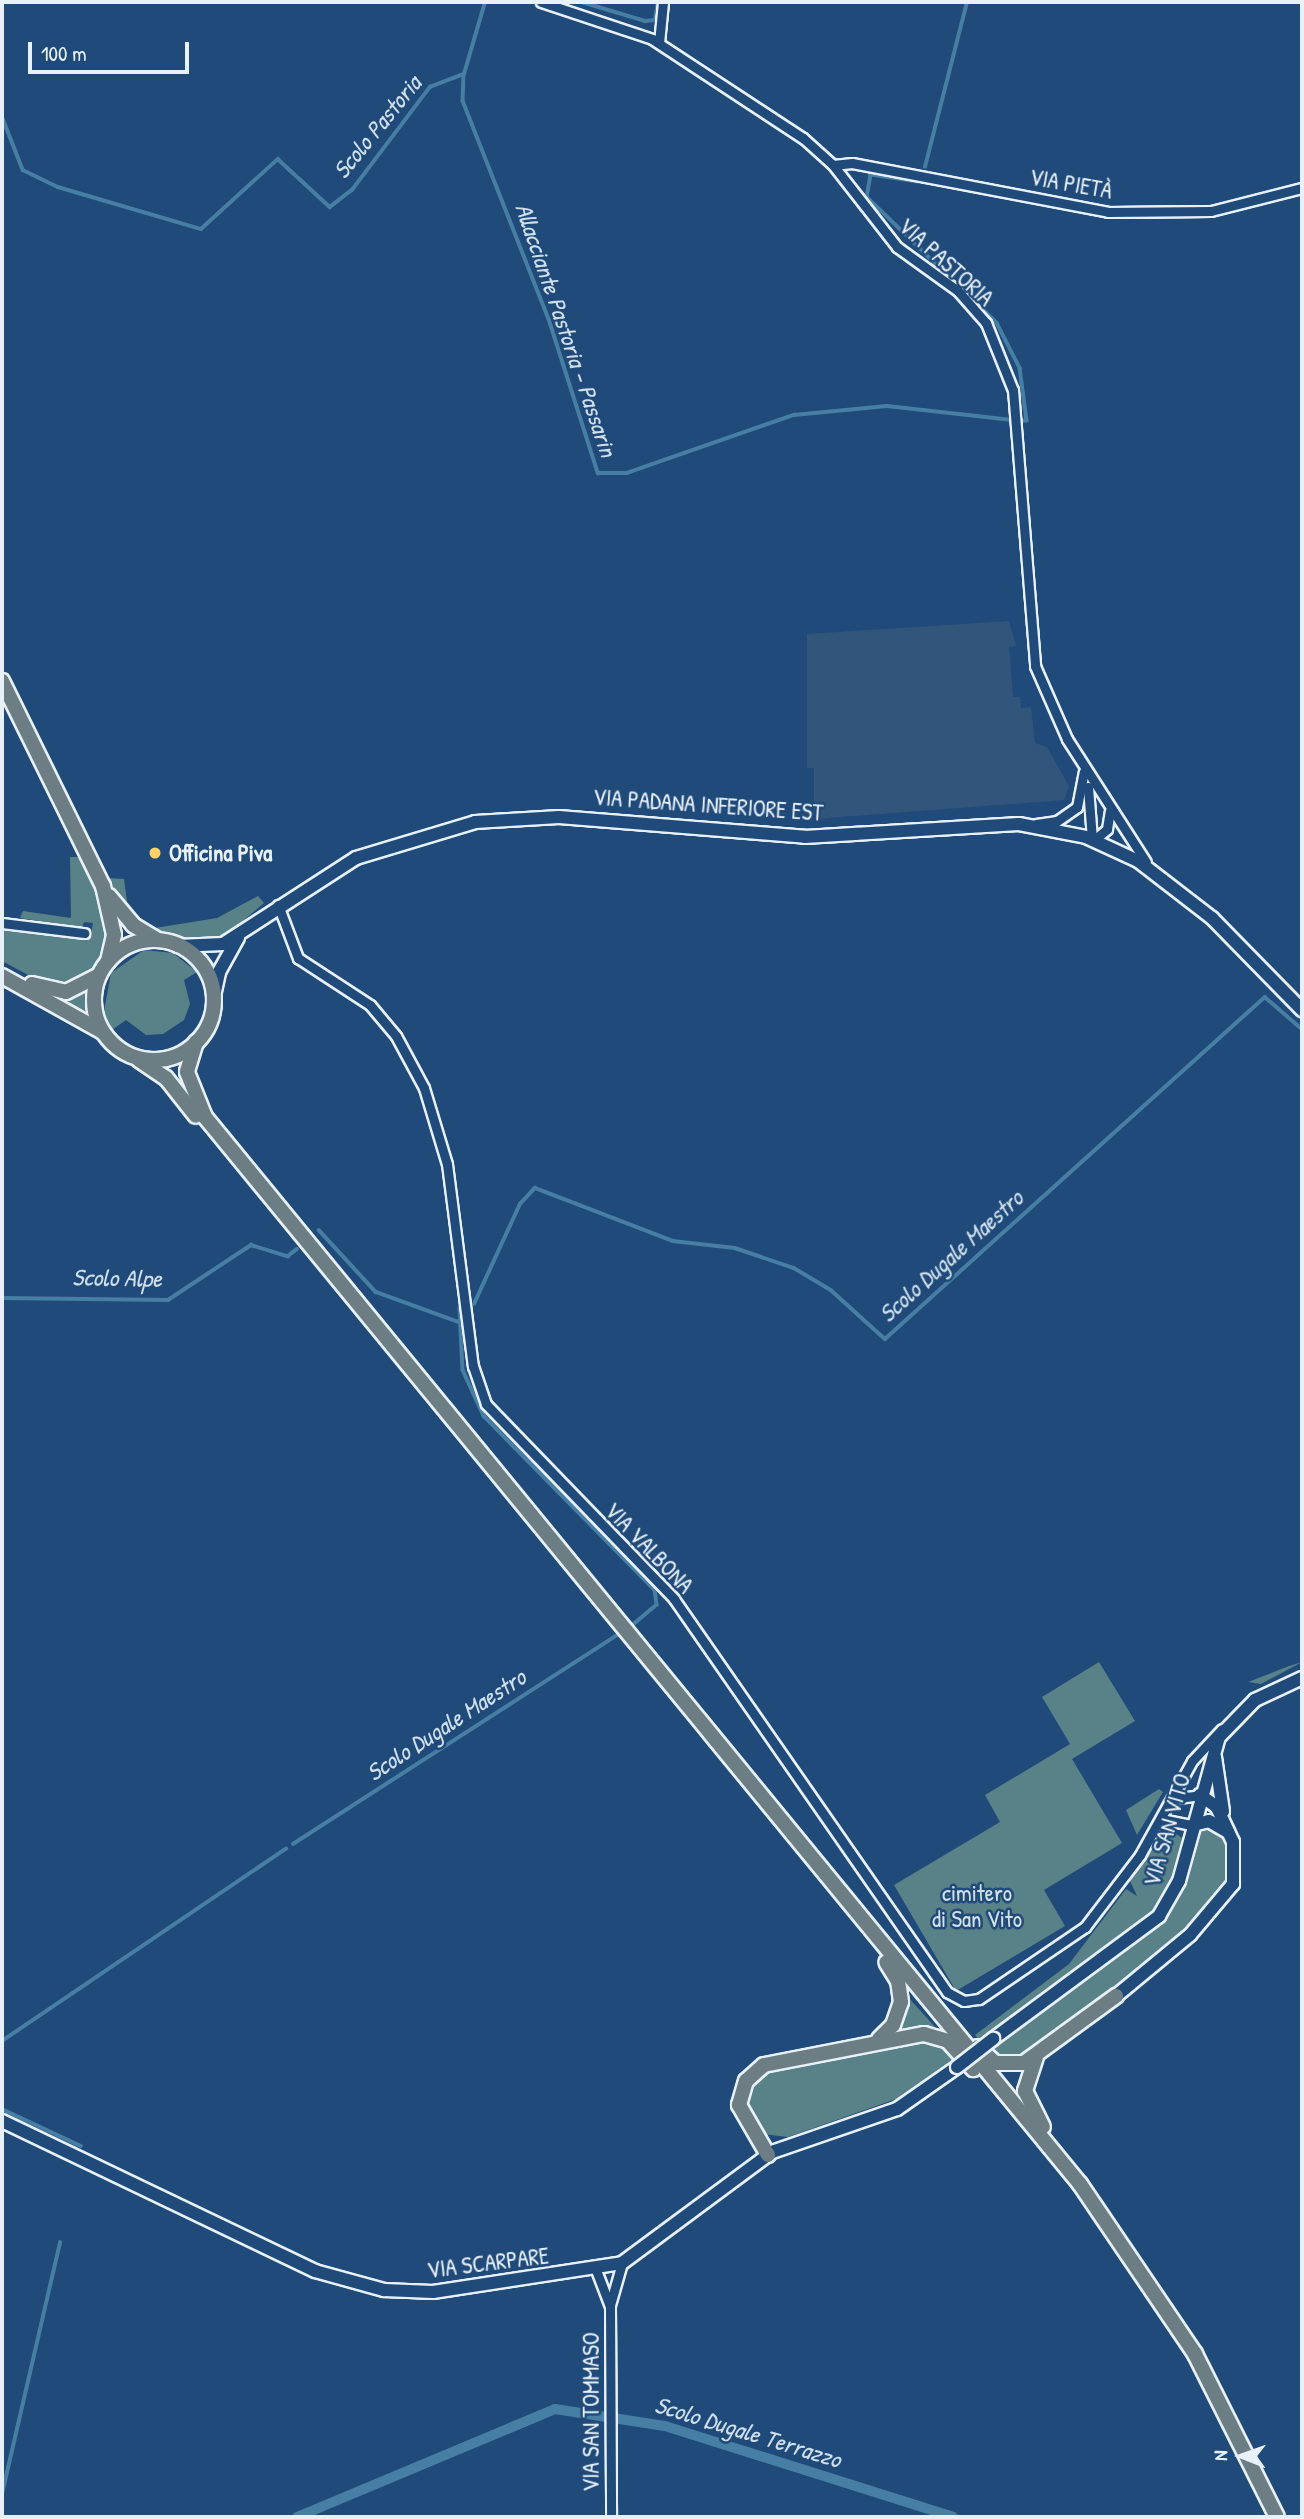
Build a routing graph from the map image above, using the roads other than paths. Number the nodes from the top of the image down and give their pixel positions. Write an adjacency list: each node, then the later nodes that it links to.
1 (541, 2): 3 (street, VIA PASTORIA)
2 (663, 2): 3 (street)
3 (659, 43): 4 (street, VIA PASTORIA)
4 (833, 165): 5 (street, VIA PIETÀ); 7 (street, VIA PASTORIA)
5 (1302, 188)
6 (2, 681): 12 (main road)
7 (1083, 768): 8 (street, VIA PASTORIA); 9 (street); 10 (street, VIA PASTORIA)
8 (1108, 805): 10 (street); 11 (street, VIA PASTORIA)
9 (1023, 824): 10 (street, VIA PADANA INFERIORE EST); 13 (street, VIA PADANA INFERIORE EST)
10 (1093, 840): 11 (street, VIA PADANA INFERIORE EST)
11 (1157, 874): 22 (street, VIA PADANA INFERIORE EST)
12 (103, 886): 17 (main road); 19 (main road)
13 (278, 904): 15 (street, VIA PADANA INFERIORE EST); 32 (street, VIA VALBONA)
14 (2, 923): 16 (street)
15 (242, 932): 18 (street, VIA PADANA INFERIORE EST); 21 (street, VIA PADANA INFERIORE EST)
16 (84, 933)
17 (161, 941): 18 (main road); 19 (main road)
18 (178, 946): 21 (main road)
19 (104, 968): 20 (main road); 23 (main road)
20 (2, 974): 23 (main road)
21 (214, 1002): 24 (main road)
22 (1302, 1010)
23 (110, 1041): 25 (main road)
24 (196, 1042): 25 (main road); 26 (main road)
25 (132, 1056): 26 (main road)
26 (220, 1138): 35 (main road)
27 (1302, 1678): 28 (street, VIA SAN VITO)
28 (1227, 1725): 29 (street, VIA SAN VITO); 31 (street, VIA VALBONA)
29 (1217, 1742): 30 (street, VIA SAN VITO); 34 (street)
30 (1200, 1796): 31 (street); 33 (street, VIA SAN VITO); 34 (street)
31 (1170, 1801): 32 (street, VIA VALBONA)
32 (1161, 1819): 33 (street)
33 (1193, 1825): 34 (street); 40 (street, VIA SAN VITO, bridge)
34 (1231, 1835): 37 (street)
35 (844, 1896): 36 (main road); 38 (main road)
36 (893, 1957): 39 (main road); 42 (main road)
37 (1116, 1996): 39 (main road)
38 (875, 2040): 42 (main road); 43 (main road)
39 (1036, 2057): 44 (main road)
40 (957, 2067): 43 (street, VIA SCARPARE)
41 (2, 2121): 46 (street, VIA SCARPARE)
42 (1050, 2148): 44 (main road)
43 (768, 2155): 45 (street, VIA SCARPARE)
44 (1080, 2184): 49 (main road)
45 (622, 2263): 46 (street, VIA SCARPARE); 47 (street, VIA SAN TOMMASO)
46 (596, 2270): 47 (street, VIA SAN TOMMASO)
47 (610, 2306): 48 (street, VIA SAN TOMMASO)
48 (611, 2517)
49 (1277, 2517)

